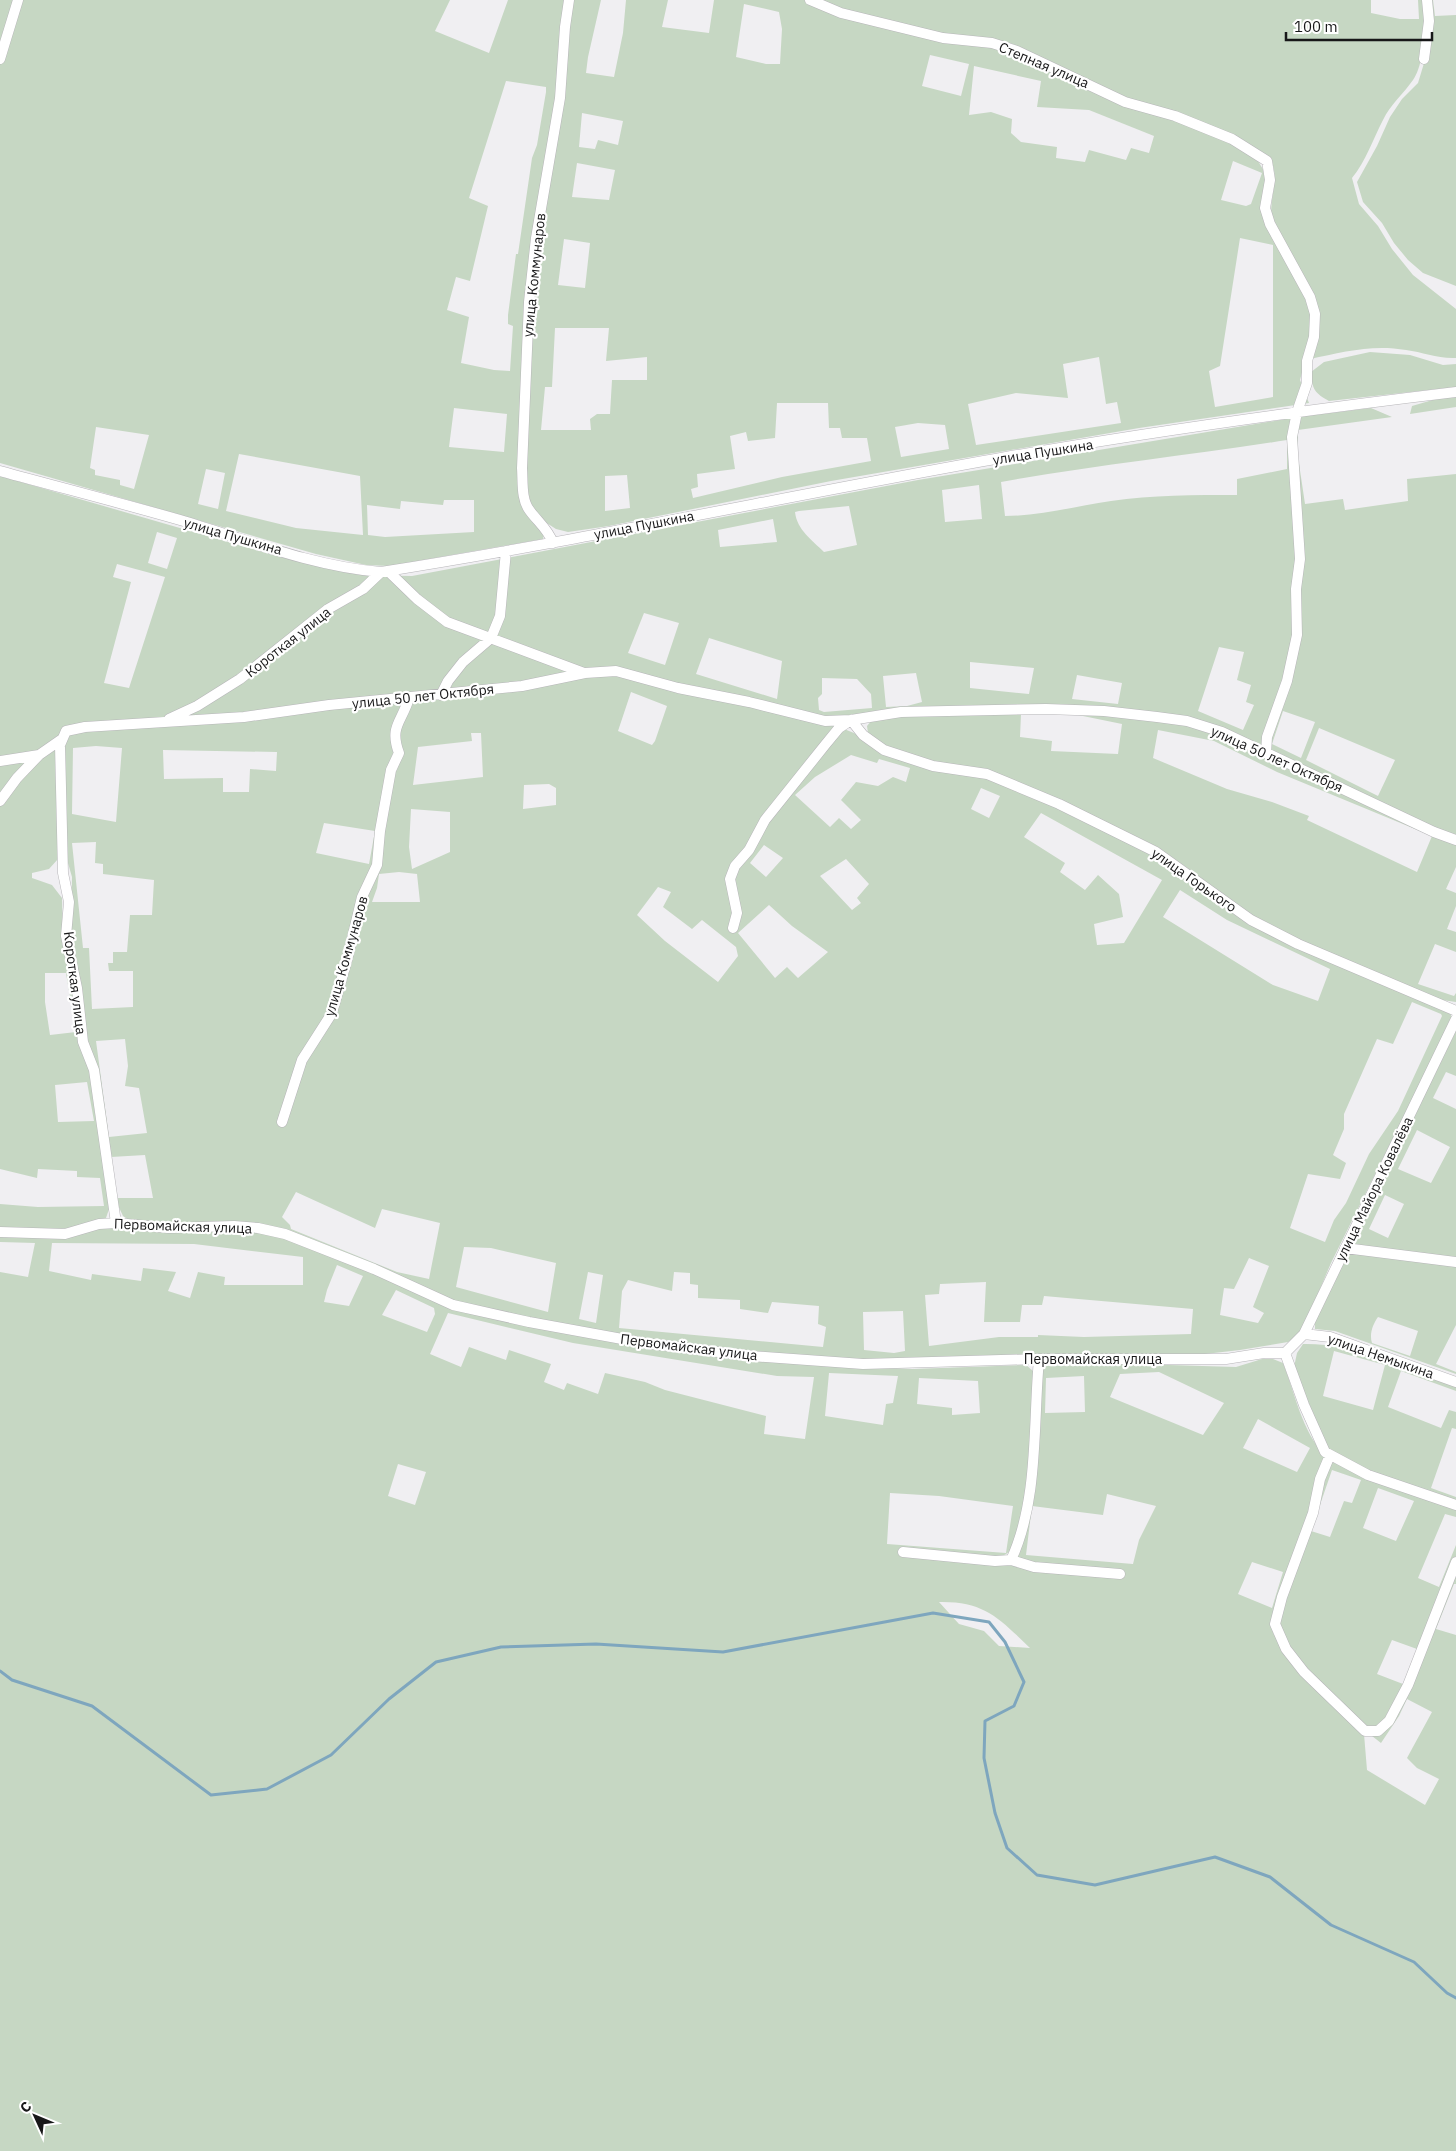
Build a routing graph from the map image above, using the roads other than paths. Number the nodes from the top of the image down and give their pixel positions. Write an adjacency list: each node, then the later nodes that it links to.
1 (18, 0): 5 (street)
2 (569, 0): 10 (street, улица Коммунаров)
3 (810, 0): 8 (street, Степная улица)
4 (1427, 0): 6 (street)
5 (0, 59)
6 (1424, 59)
7 (1456, 392): 8 (street, улица Пушкина)
8 (1296, 412): 10 (street, улица Пушкина); 20 (street)
9 (0, 471): 12 (street, улица Пушкина)
10 (553, 543): 11 (street, улица Пушкина)
11 (506, 551): 12 (street, улица Пушкина); 13 (street)
12 (385, 572): 13 (street); 18 (street, Короткая улица)
13 (491, 638): 14 (street); 15 (street)
14 (585, 673): 15 (street, улица 50 лет Октября); 17 (street, улица 50 лет Октября)
15 (441, 694): 16 (street, улица 50 лет Октября)
16 (409, 698): 18 (street, улица 50 лет Октября); 28 (street, улица Коммунаров)
17 (851, 720): 20 (street, улица 50 лет Октября); 25 (street); 26 (street, улица Горького)
18 (165, 721): 19 (street, улица 50 лет Октября)
19 (62, 739): 21 (street, улица 50 лет Октября); 29 (street, Короткая улица)
20 (1266, 753): 24 (street, улица 50 лет Октября)
21 (40, 755): 22 (street, улица 50 лет Октября); 23 (street)
22 (0, 761)
23 (0, 801)
24 (1456, 840)
25 (733, 928)
26 (1456, 1011)
27 (1456, 1019): 31 (street, улица Майора Ковалёва)
28 (282, 1122)
29 (116, 1223): 30 (street, Первомайская улица); 35 (street, Первомайская улица)
30 (0, 1232)
31 (1345, 1248): 32 (street); 33 (street, улица Майора Ковалёва)
32 (1456, 1262)
33 (1304, 1334): 34 (street, улица Майора Ковалёва); 36 (street, улица Немыкина)
34 (1285, 1353): 35 (street, Первомайская улица); 37 (street)
35 (1039, 1359): 40 (street)
36 (1456, 1382)
37 (1330, 1454): 38 (street); 41 (street)
38 (1456, 1505)
39 (903, 1552): 40 (street)
40 (1011, 1560): 42 (street)
41 (1456, 1562)
42 (1120, 1574)

